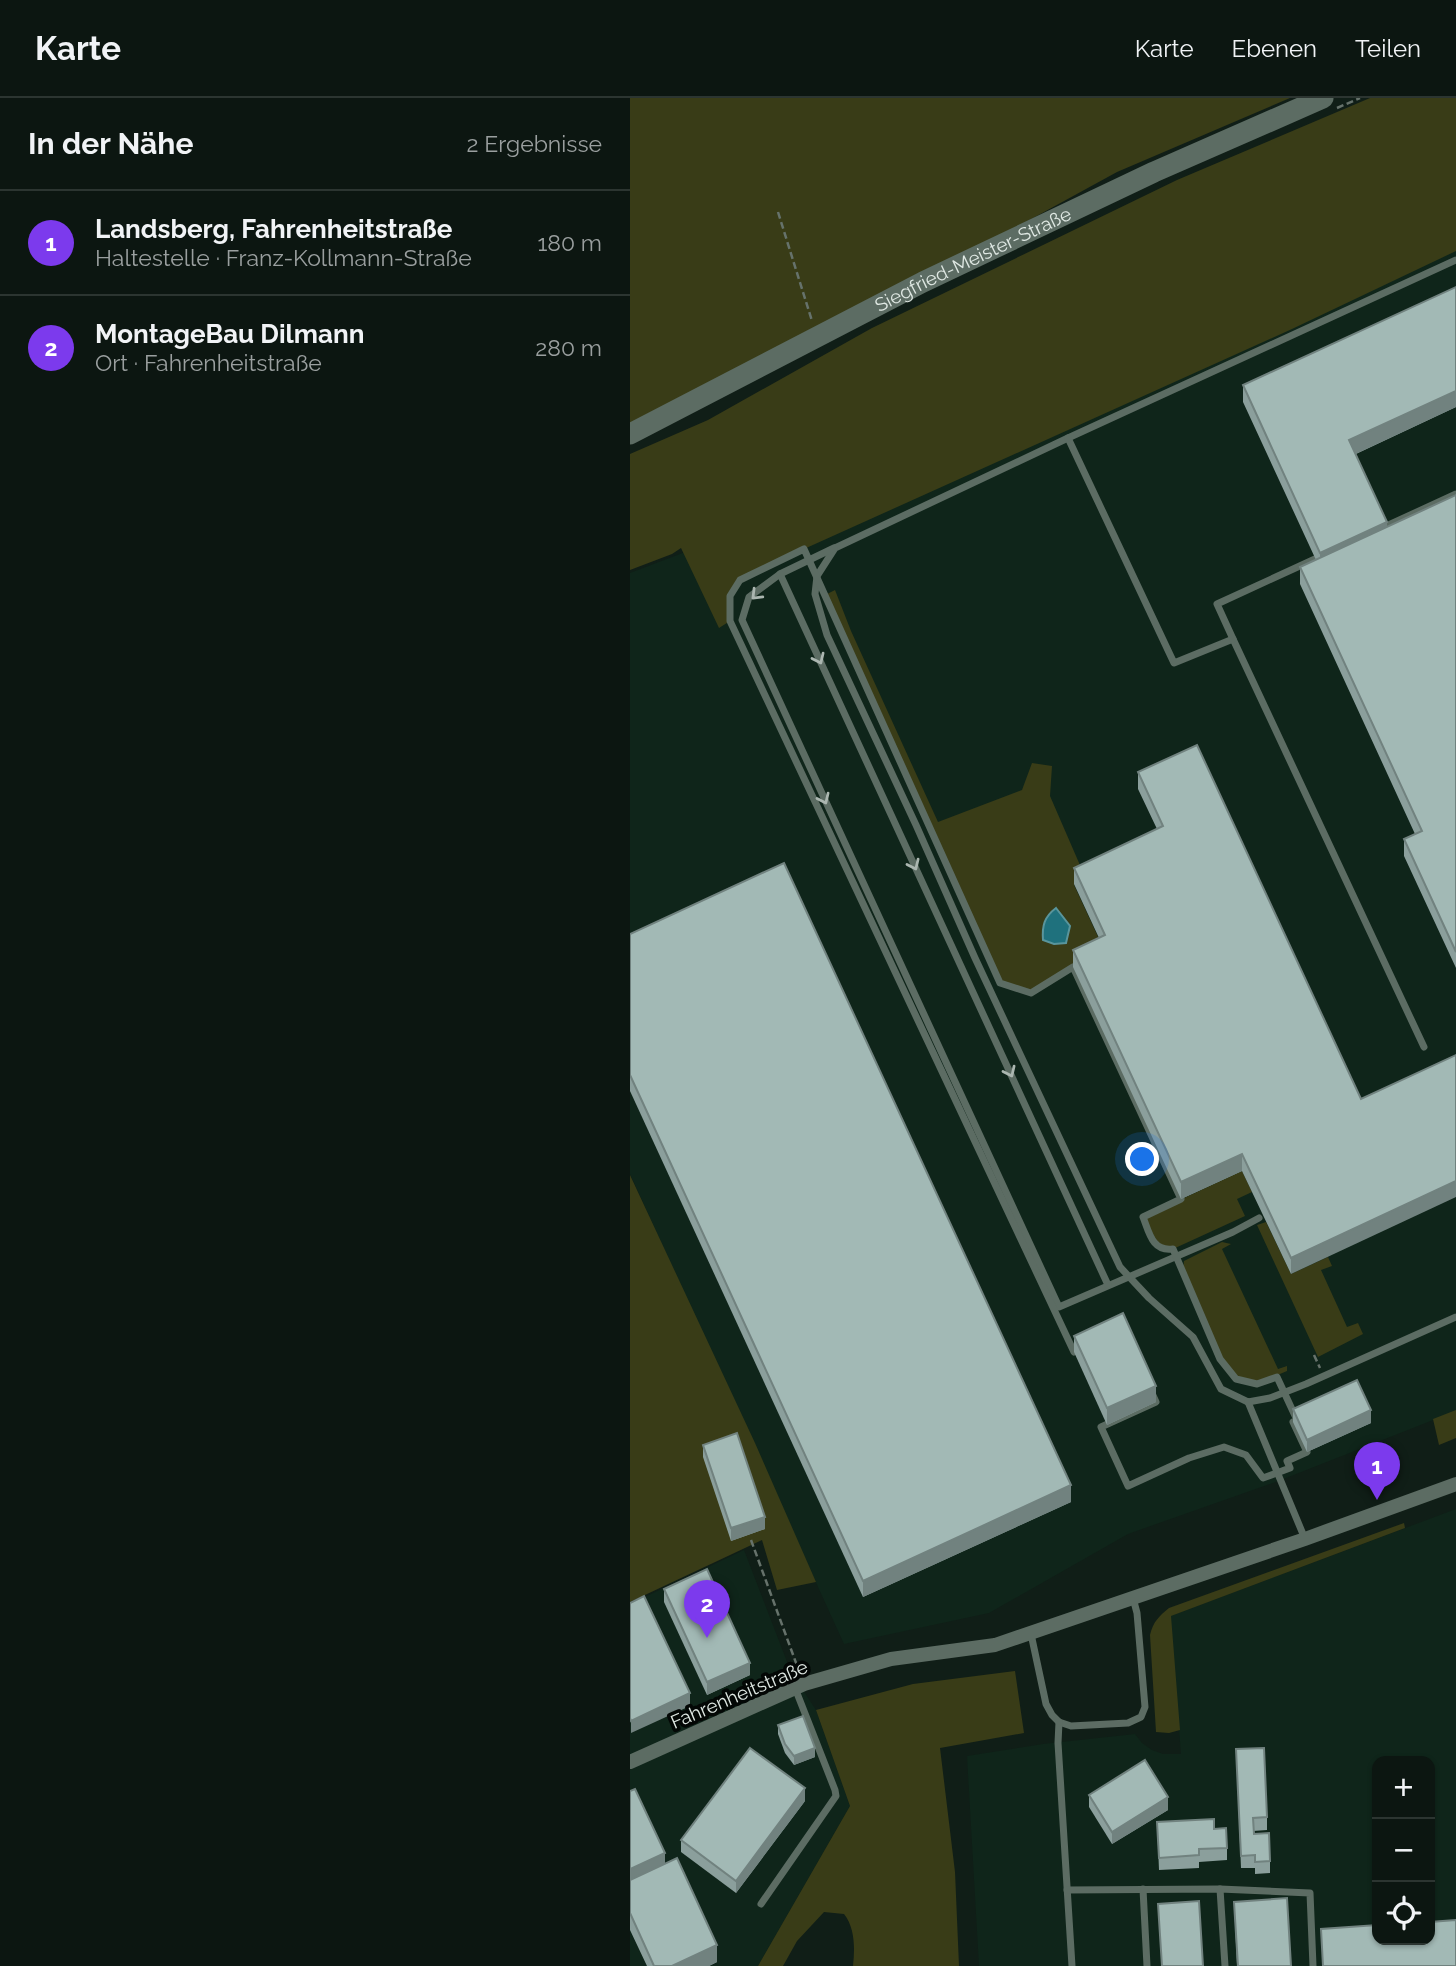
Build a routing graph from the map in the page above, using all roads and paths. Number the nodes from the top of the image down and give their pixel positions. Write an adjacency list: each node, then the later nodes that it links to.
1 (1323, 98): 4 (street, Siegfried-Meister-Straße)
2 (778, 212): 4 (path)
3 (1456, 260): 6 (lane)
4 (817, 337): 5 (street, Siegfried-Meister-Straße)
5 (630, 434)
6 (1068, 438): 9 (lane); 14 (lane)
7 (1456, 494): 8 (lane)
8 (1382, 528)
9 (835, 548): 11 (lane); 13 (lane)
10 (1315, 559): 14 (lane)
11 (810, 560): 12 (lane); 13 (lane); 23 (lane)
12 (780, 574): 19 (lane, one-way to 19); 19 (lane, one-way to 19)
13 (817, 576): 17 (lane); 18 (lane)
14 (1233, 639): 15 (lane)
15 (1424, 1046)
16 (1259, 1218): 17 (lane)
17 (1176, 1256): 18 (lane); 21 (lane)
18 (1129, 1276): 19 (lane); 22 (lane)
19 (1108, 1285)
20 (1456, 1317): 21 (lane)
21 (1284, 1392): 22 (lane); 23 (lane)
22 (1248, 1402): 23 (lane)
23 (1278, 1472): 26 (lane)
24 (1456, 1484): 26 (street, Fahrenheitstraße)
25 (751, 1539): 29 (path)
26 (1305, 1539): 27 (street, Fahrenheitstraße)
27 (1132, 1597): 28 (street, Fahrenheitstraße); 30 (lane)
28 (1031, 1633): 29 (street, Fahrenheitstraße); 30 (lane)
29 (800, 1686): 31 (street, Fahrenheitstraße); 35 (lane)
30 (1059, 1722): 34 (lane)
31 (630, 1762)
32 (1220, 1888): 33 (lane); 38 (lane); 39 (lane)
33 (1143, 1889): 34 (lane); 37 (lane)
34 (1067, 1890): 36 (lane)
35 (761, 1904)
36 (1072, 1966)
37 (1147, 1966)
38 (1225, 1966)
39 (1313, 1966)

